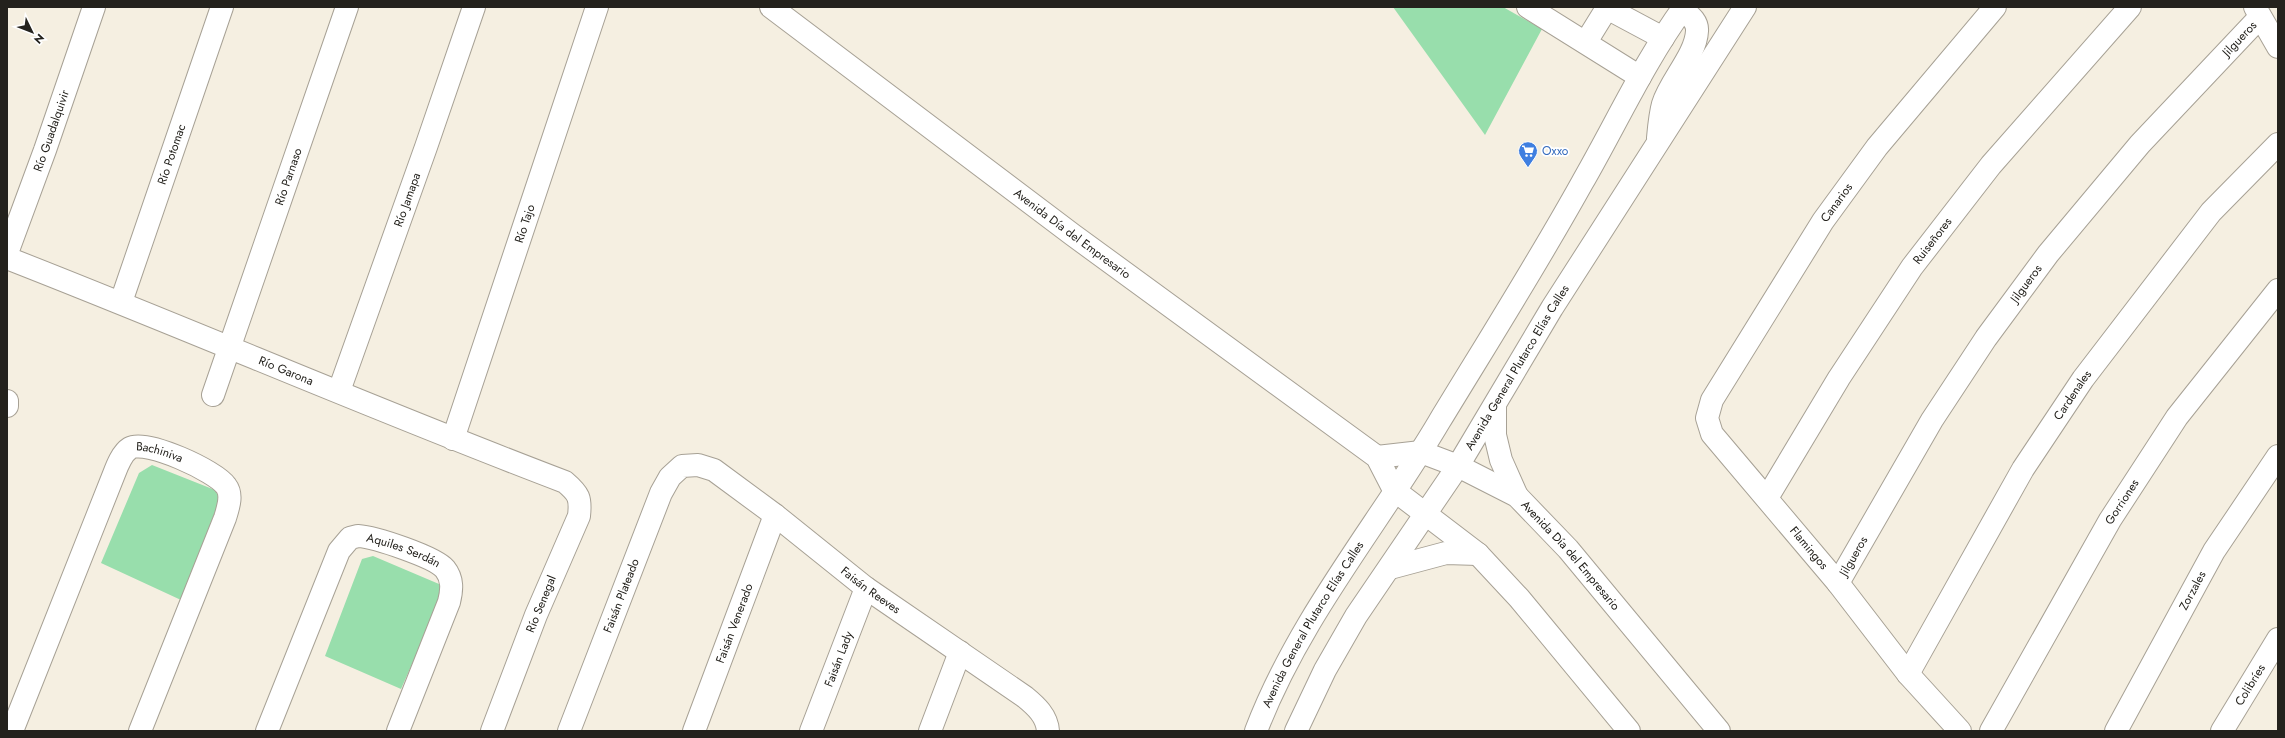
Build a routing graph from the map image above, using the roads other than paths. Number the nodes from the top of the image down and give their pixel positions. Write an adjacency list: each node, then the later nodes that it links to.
1 (94, 7): 20 (street, Río Guadalquivir)
2 (222, 7): 23 (street, Río Potomac)
3 (347, 7): 24 (street, Río Parnaso)
4 (474, 7): 25 (street, Río Jamapa)
5 (597, 7): 31 (street, Río Tajo)
6 (771, 7): 34 (street, Avenida Día del Empresario)
7 (1528, 7): 15 (street)
8 (1745, 7): 19 (street, Avenida General Plutarco Elías Calles)
9 (1995, 7): 30 (street, Canarios)
10 (2130, 7): 40 (street, Ruiseñores)
11 (1606, 8): 14 (street); 15 (street)
12 (1683, 8): 14 (street, Avenida General Plutarco Elías Calles); 19 (street)
13 (2258, 12): 16 (street); 45 (street, Jilgueros)
14 (1663, 38): 17 (street, Avenida General Plutarco Elías Calles)
15 (1586, 42): 17 (street)
16 (2278, 47)
17 (1640, 77): 32 (street, Avenida General Plutarco Elías Calles)
18 (2278, 144): 49 (street, Cardenales)
19 (1657, 145): 28 (street, Avenida General Plutarco Elías Calles)
20 (7, 253)
21 (7, 258): 23 (street, Río Garona)
22 (2278, 290): 65 (street, Gorriones)
23 (121, 302): 24 (street, Río Garona)
24 (231, 347): 25 (street, Río Garona); 26 (street, Río Parnaso)
25 (339, 391): 31 (street, Río Garona)
26 (213, 395)
27 (7, 401): 29 (street)
28 (1495, 403): 36 (street, Avenida General Plutarco Elías Calles); 39 (street)
29 (7, 406)
30 (1707, 418): 40 (street, Flamingos)
31 (453, 440): 37 (street, Río Garona)
32 (1421, 452): 34 (street, Avenida Día del Empresario); 36 (street, Avenida Día del Empresario); 38 (street, Avenida General Plutarco Elías Calles)
33 (2278, 456): 66 (street, Zorzales)
34 (1377, 457): 38 (street, Avenida Día del Empresario)
35 (682, 466): 42 (street, Faisán Reeves); 55 (street, Faisán Plateado)
36 (1458, 466): 39 (street, Avenida Día del Empresario); 41 (street, Avenida General Plutarco Elías Calles)
37 (565, 482): 54 (street, Río Senegal)
38 (1394, 490): 41 (street, Avenida Día del Empresario); 60 (street, Avenida General Plutarco Elías Calles)
39 (1518, 496): 63 (street, Avenida Día del Empresario)
40 (1767, 498): 45 (street, Flamingos)
41 (1426, 513): 43 (street, Avenida Día del Empresario); 44 (street, Avenida General Plutarco Elías Calles)
42 (775, 515): 46 (street, Faisán Reeves); 56 (street, Faisán Venerado)
43 (1478, 554): 44 (street); 62 (street, Avenida Día del Empresario)
44 (1390, 568): 61 (street, Avenida General Plutarco Elías Calles)
45 (1838, 583): 49 (street, Flamingos)
46 (866, 588): 48 (street, Faisán Reeves); 57 (street, Faisán Lady)
47 (2278, 639): 67 (street, Colibríes)
48 (960, 652): 58 (street); 59 (street, Faisán Reeves)
49 (1908, 674): 64 (street, Flamingos)
50 (12, 731): 51 (street, Bachiniva)
51 (140, 731)
52 (267, 731): 53 (street, Aquiles Serdán)
53 (398, 731)
54 (492, 731)
55 (569, 731)
56 (694, 731)
57 (811, 731)
58 (930, 731)
59 (1048, 731)
60 (1256, 731)
61 (1296, 731)
62 (1629, 731)
63 (1719, 731)
64 (1960, 731)
65 (1991, 731)
66 (2117, 731)
67 (2222, 731)

